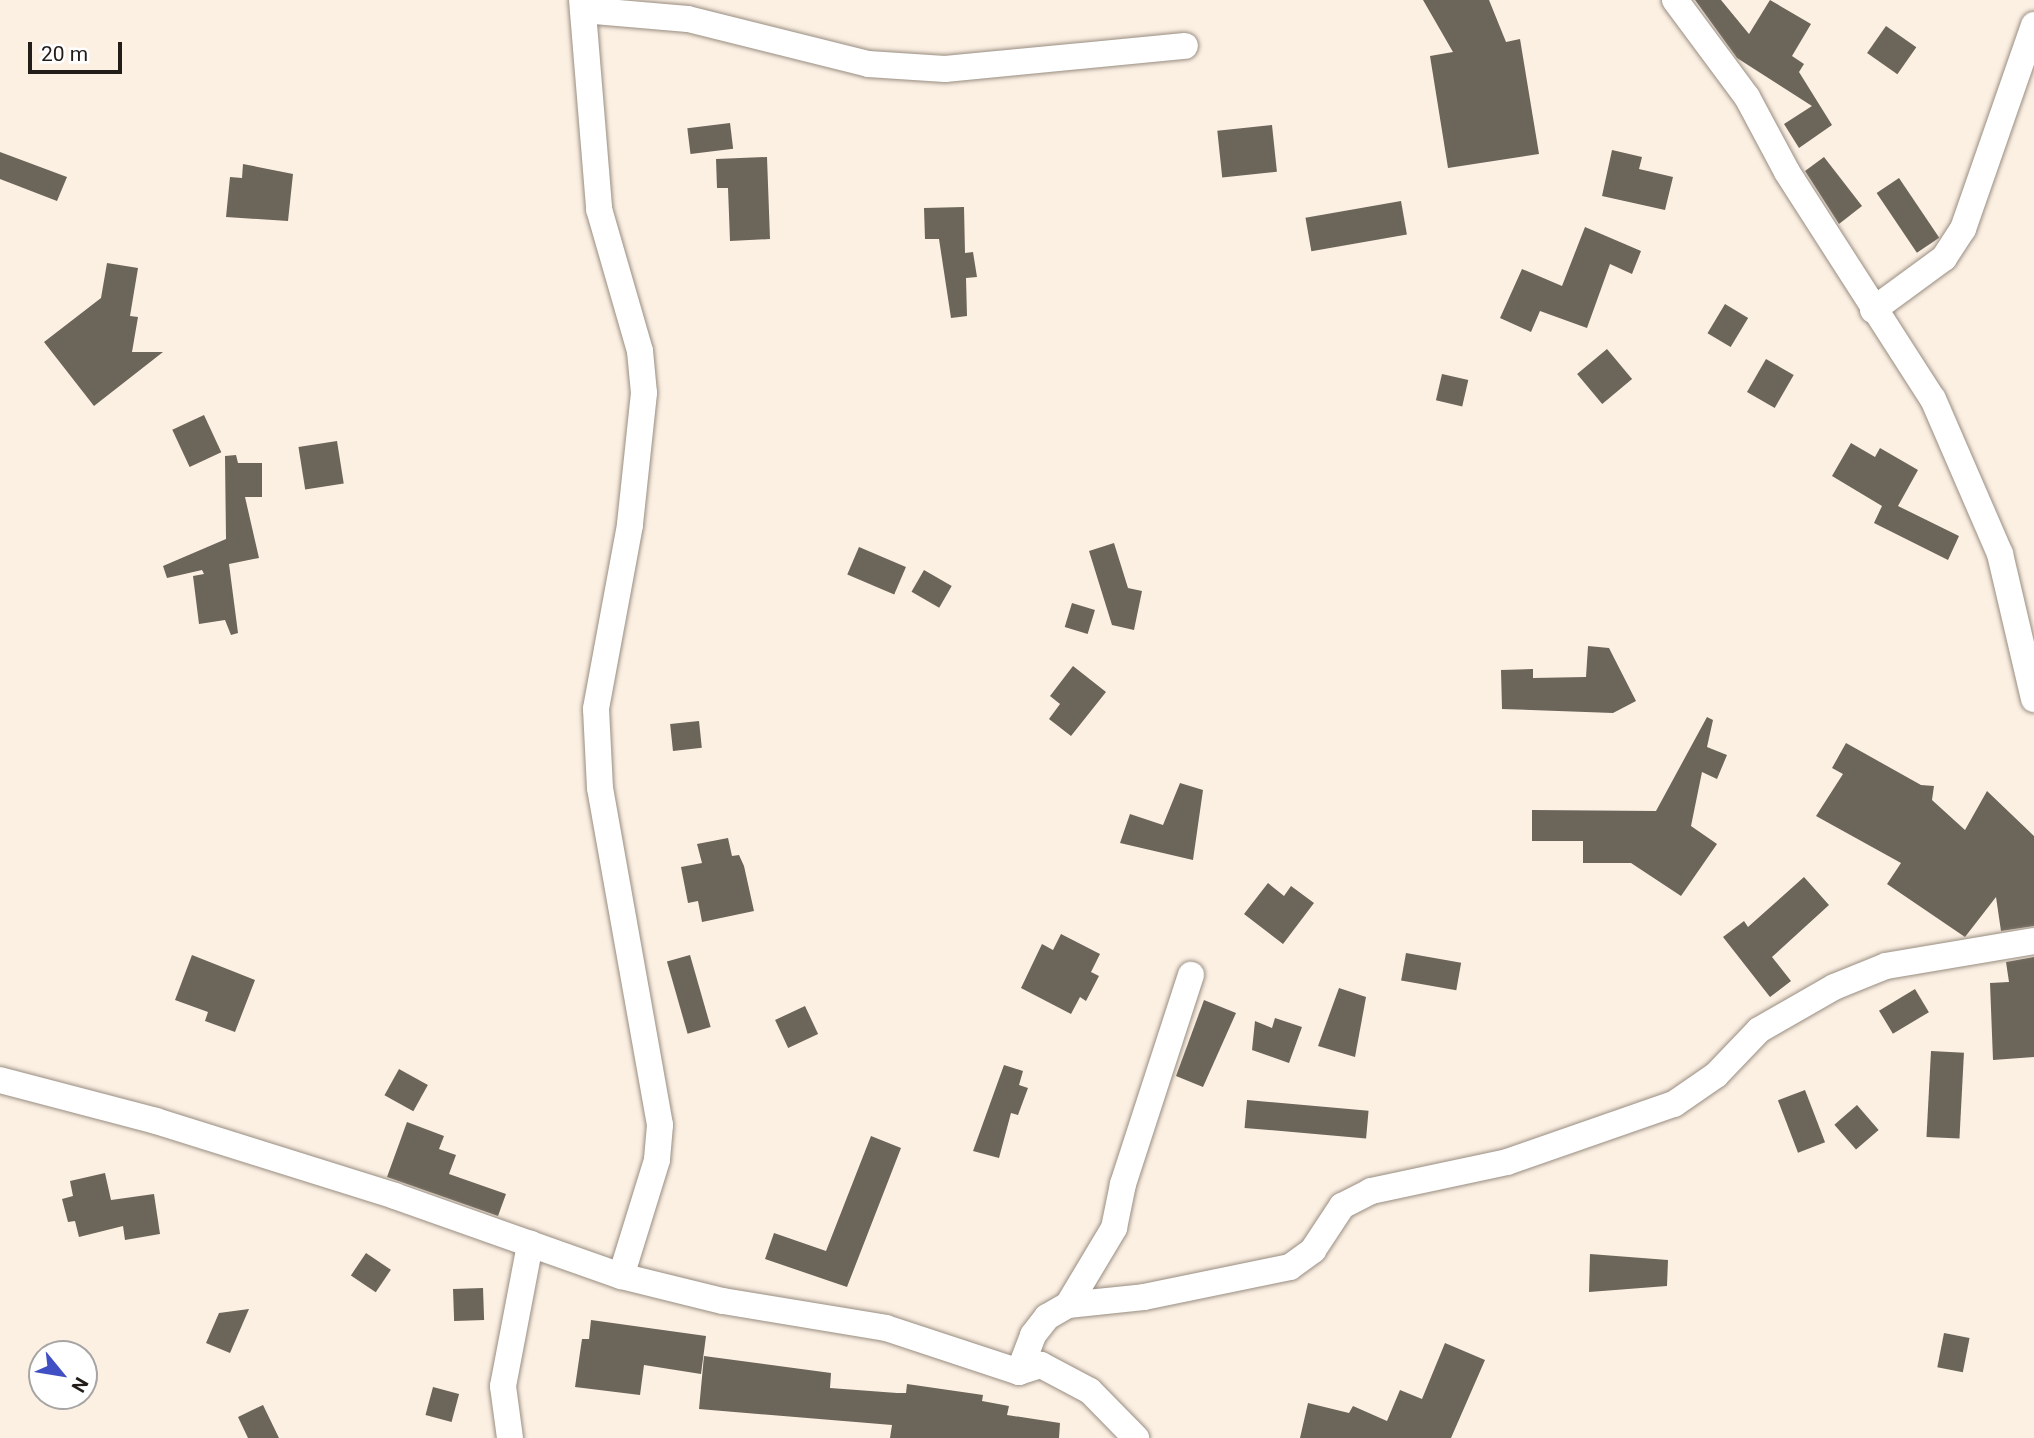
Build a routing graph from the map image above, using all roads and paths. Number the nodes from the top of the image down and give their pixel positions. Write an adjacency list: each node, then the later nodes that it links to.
1 (1675, 0): 5 (street)
2 (582, 5): 4 (street); 11 (street)
3 (2034, 25): 5 (street)
4 (1185, 46)
5 (1873, 310): 6 (street)
6 (2034, 699)
7 (2034, 941): 12 (street)
8 (1191, 975): 12 (street)
9 (0, 1080): 10 (street)
10 (530, 1244): 11 (street); 14 (street)
11 (621, 1276): 13 (street)
12 (1068, 1305): 13 (street)
13 (1019, 1372): 15 (street)
14 (510, 1438)
15 (1136, 1438)

